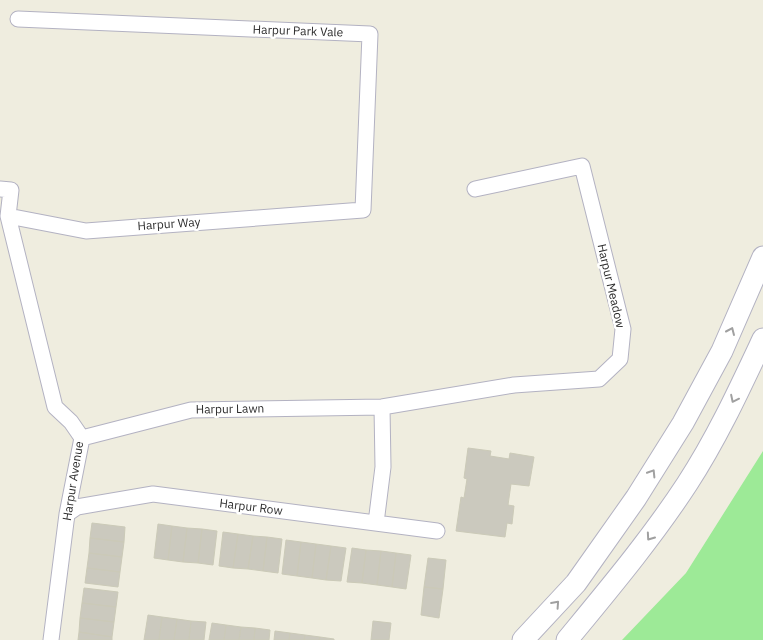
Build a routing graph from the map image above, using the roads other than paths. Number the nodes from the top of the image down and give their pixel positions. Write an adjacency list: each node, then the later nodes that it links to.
1 (18, 19): 4 (street, Harpur Park Vale)
2 (475, 188): 8 (street, Harpur Meadow)
3 (6, 190): 5 (street)
4 (332, 212): 5 (street, Harpur Way)
5 (8, 216): 9 (street, Harpur Avenue)
6 (763, 257): 14 (main road, one-way to 6)
7 (763, 339): 15 (main road, one-way to 15)
8 (382, 407): 9 (street, Harpur Lawn); 11 (street)
9 (82, 438): 10 (street, Harpur Avenue)
10 (67, 514): 11 (street, Harpur Row); 13 (street, Harpur Avenue)
11 (376, 523): 12 (street, Harpur Row)
12 (437, 531)
13 (51, 640)
14 (523, 640)
15 (567, 640)

